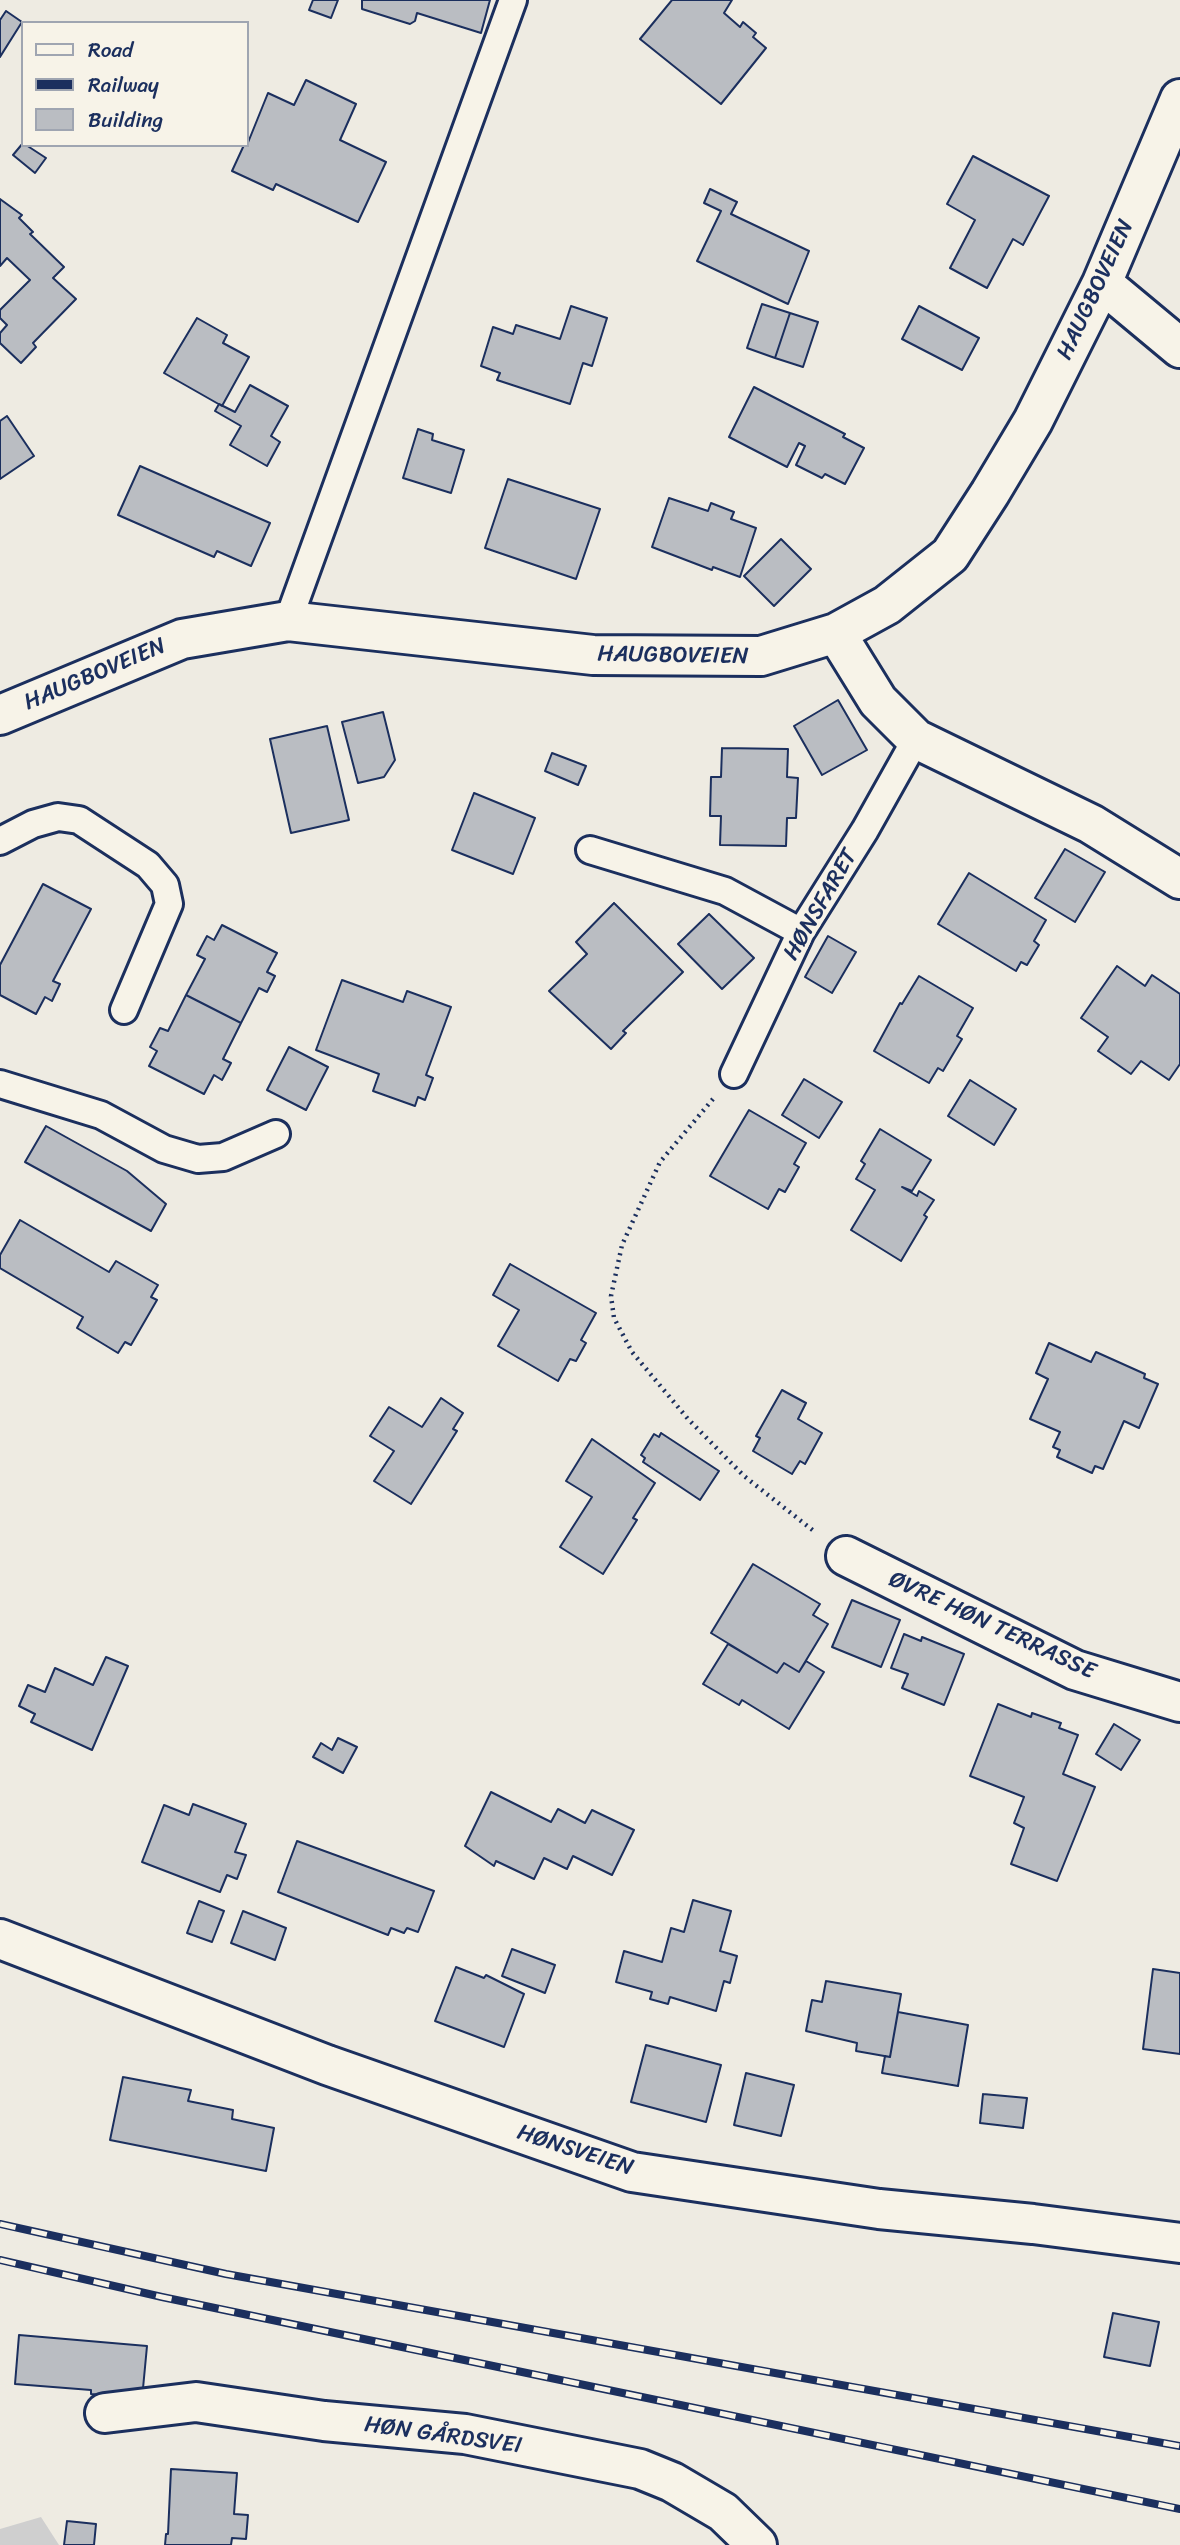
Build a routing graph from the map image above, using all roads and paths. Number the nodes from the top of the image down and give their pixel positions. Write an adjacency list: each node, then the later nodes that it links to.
1 (513, 0): 5 (lane)
2 (1180, 99): 3 (street, HAUGBOVEIEN)
3 (1102, 283): 4 (street); 6 (street, HAUGBOVEIEN)
4 (1180, 348)
5 (288, 621): 6 (street, HAUGBOVEIEN); 7 (street, HAUGBOVEIEN)
6 (836, 634): 8 (street)
7 (0, 715)
8 (916, 739): 11 (street); 12 (lane, HØNSFARET)
9 (0, 841): 13 (lane)
10 (590, 850): 12 (lane)
11 (1180, 879)
12 (801, 932): 14 (lane, HØNSFARET)
13 (124, 1010)
14 (734, 1074): 17 (path)
15 (0, 1084): 16 (lane)
16 (276, 1134)
17 (846, 1556): 18 (street, ØVRE HØN TERRASSE)
18 (1180, 1702)
19 (0, 1939): 20 (street, HØNSVEIEN)
20 (1180, 2242)
21 (105, 2413): 22 (street, HØN GÅRDSVEI)
22 (757, 2545)

